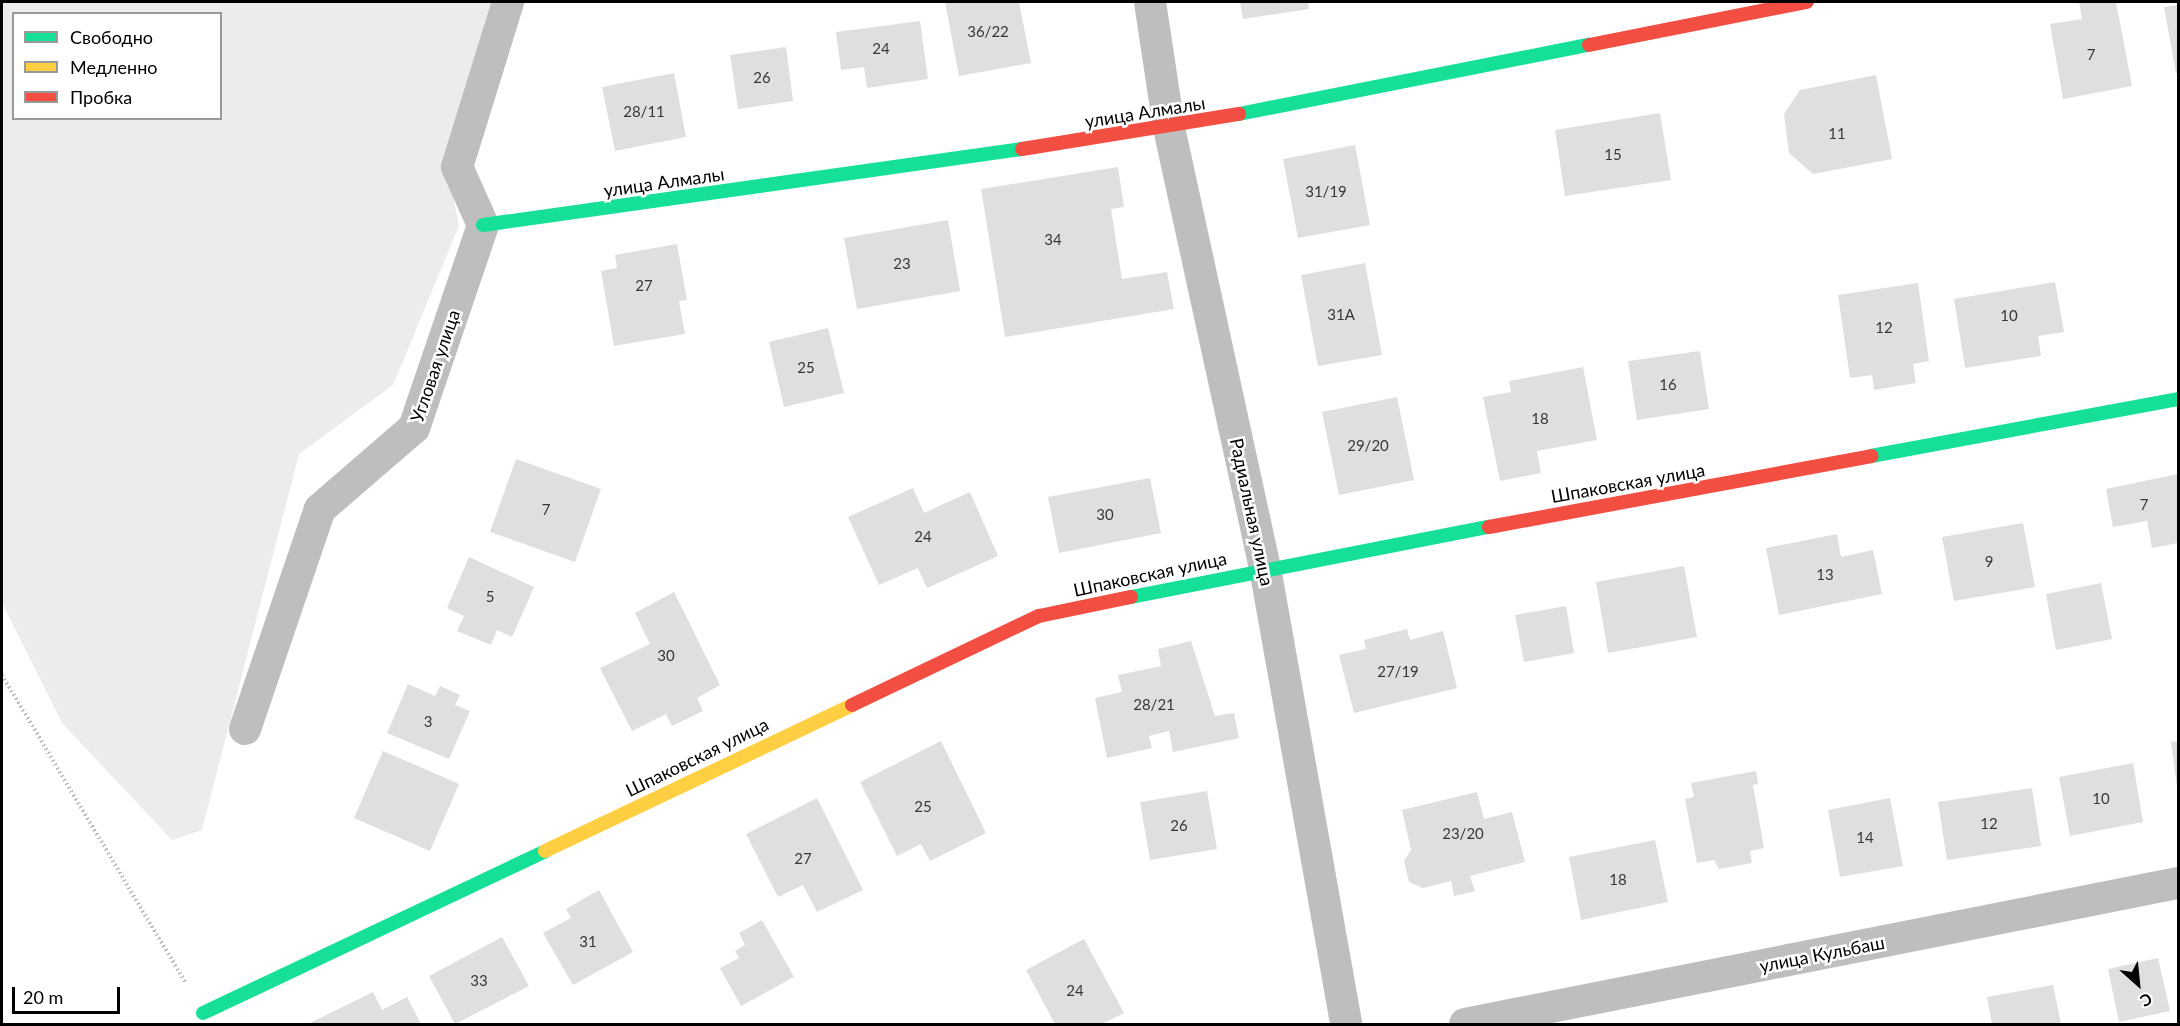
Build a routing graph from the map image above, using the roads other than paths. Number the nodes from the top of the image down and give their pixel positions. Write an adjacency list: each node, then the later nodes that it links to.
1 (508, 2): 5 (street)
2 (1149, 2): 4 (street, Радиальная улица)
3 (1807, 2): 4 (street, улица Алмалы)
4 (1169, 128): 5 (street, улица Алмалы); 7 (street, Радиальная улица)
5 (483, 225): 8 (street, Угловая улица)
6 (2178, 399): 7 (street, Шпаковская улица)
7 (1265, 568): 10 (street, Шпаковская улица); 11 (street, Радиальная улица)
8 (245, 729)
9 (2178, 883): 12 (street, улица Кульбаш)
10 (203, 1013)
11 (1346, 1024)
12 (1465, 1024)

